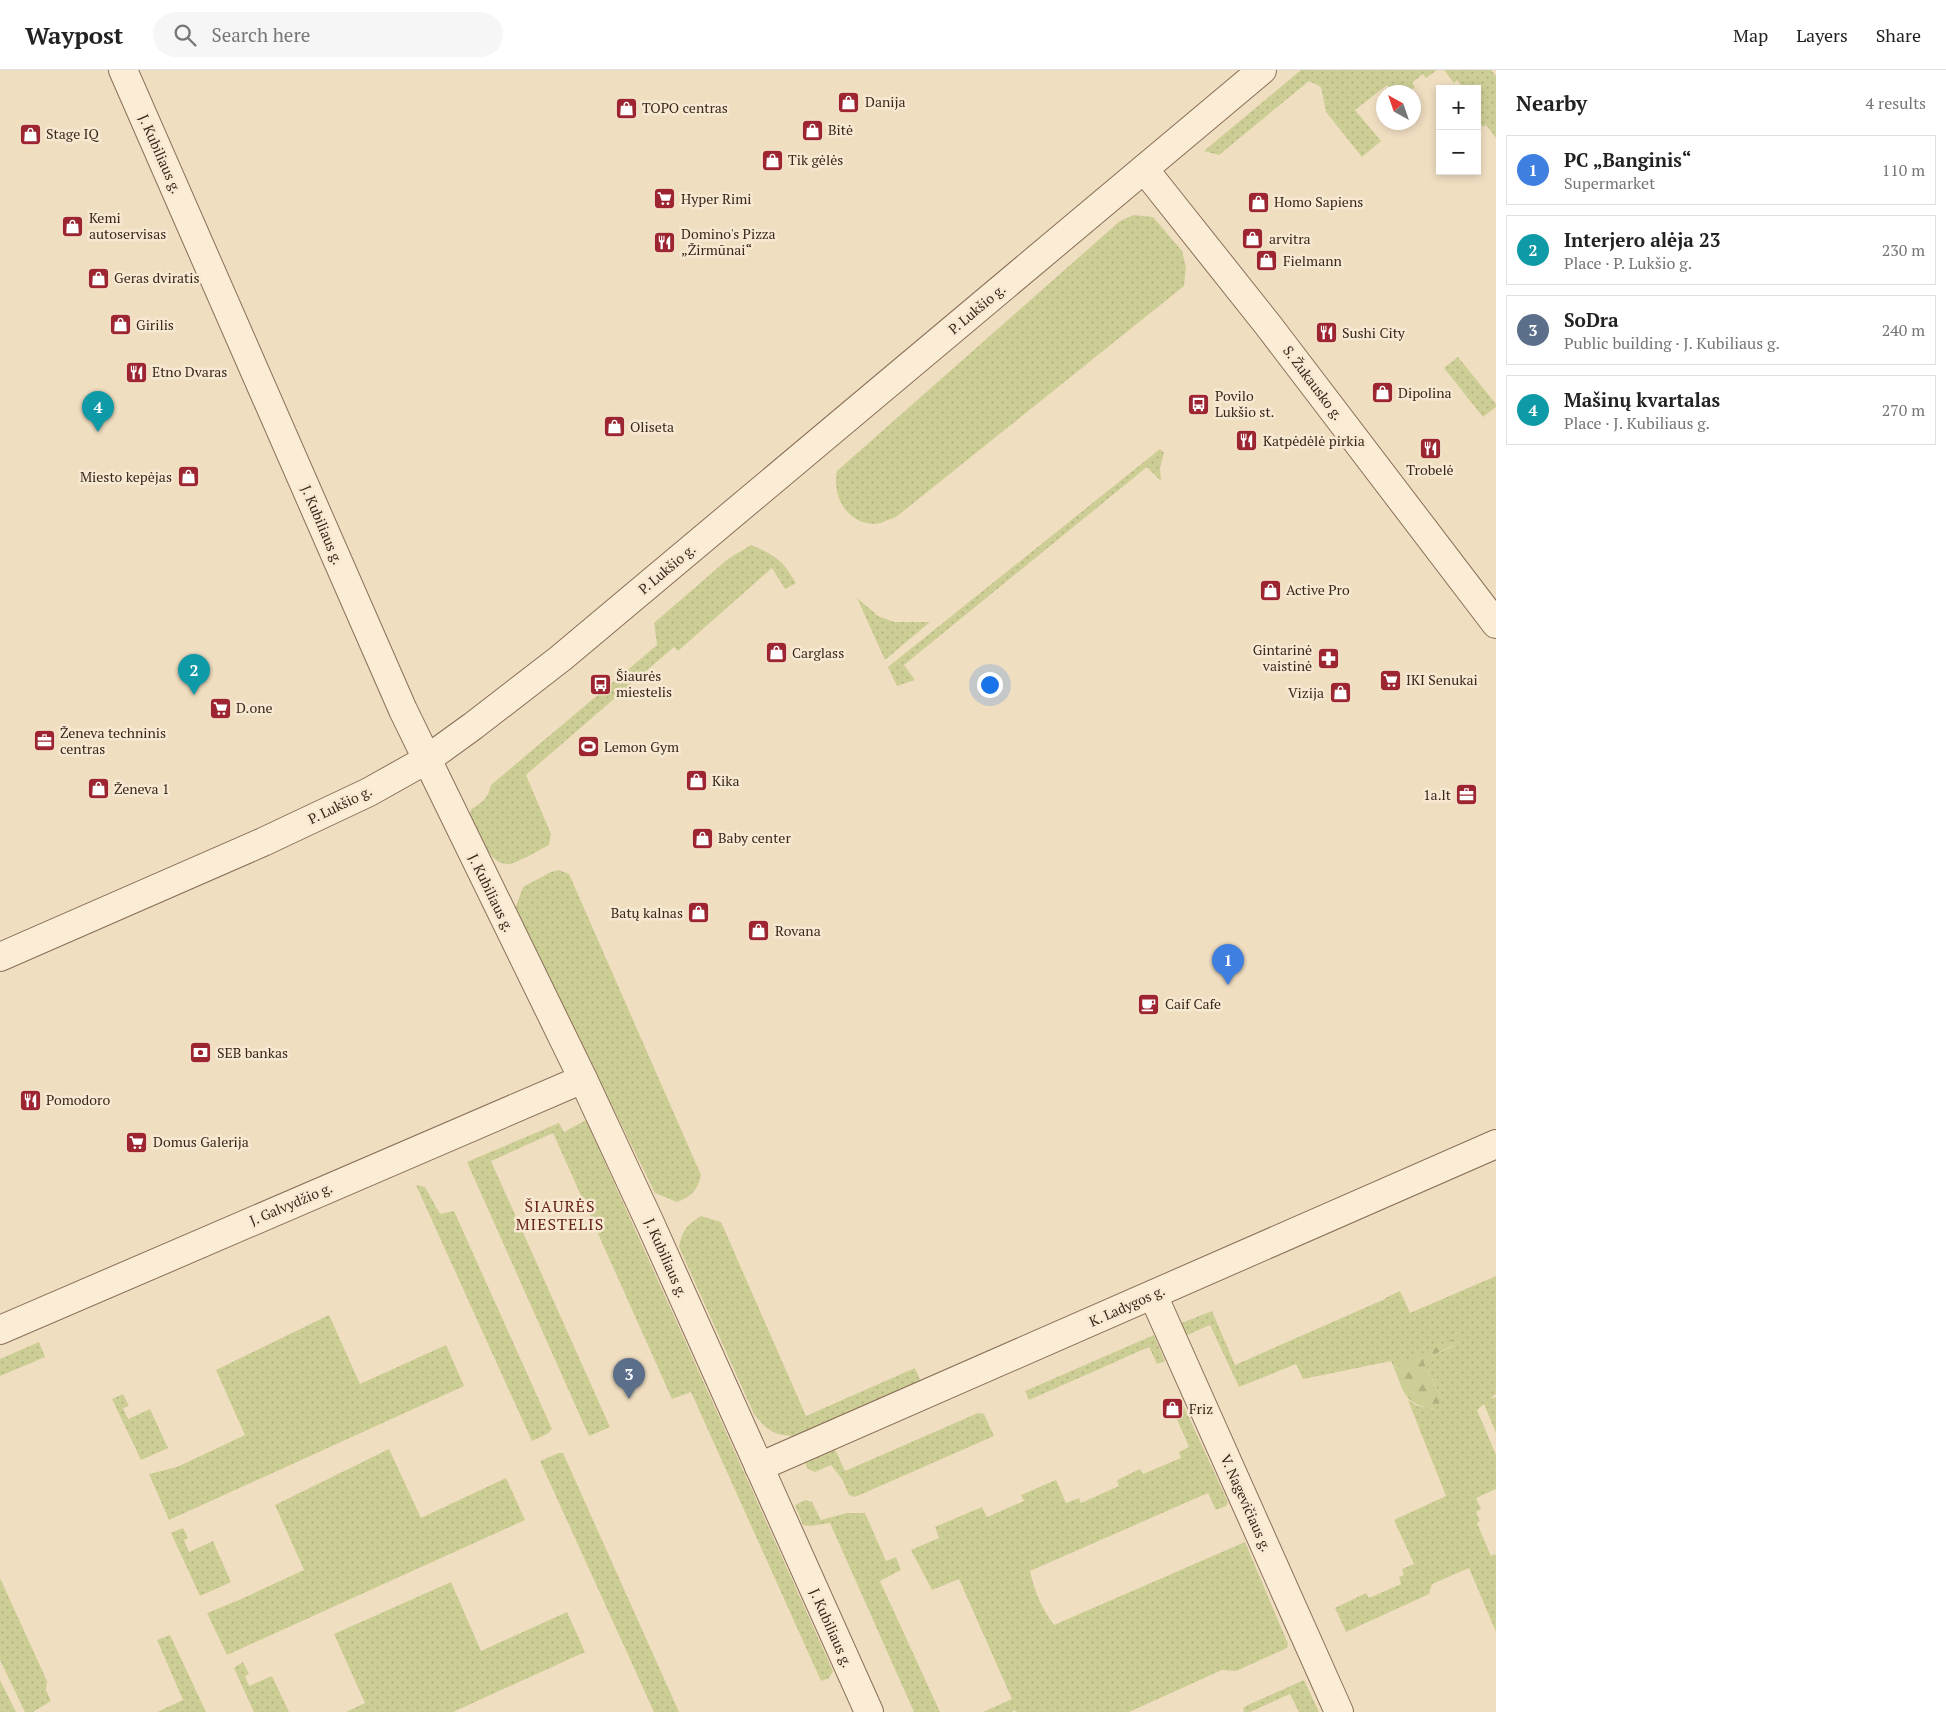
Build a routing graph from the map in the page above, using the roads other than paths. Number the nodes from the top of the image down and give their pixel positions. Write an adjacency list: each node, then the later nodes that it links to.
1 (123, 70): 5 (street, J. Kubiliaus g.)
2 (1262, 70): 3 (street, P. Lukšio g.)
3 (1144, 169): 4 (street, S. Žukausko g.); 5 (street, P. Lukšio g.)
4 (1496, 624)
5 (426, 760): 6 (street, P. Lukšio g.); 7 (street, J. Kubiliaus g.)
6 (0, 957)
7 (583, 1079): 10 (street, J. Galvydžio g.); 11 (street, J. Kubiliaus g.)
8 (1496, 1144): 9 (street, K. Ladygos g.)
9 (1153, 1294): 11 (street, K. Ladygos g.); 13 (street, V. Nagevičiaus g.)
10 (0, 1330)
11 (759, 1467): 12 (street, J. Kubiliaus g.)
12 (869, 1712)
13 (1339, 1712)

